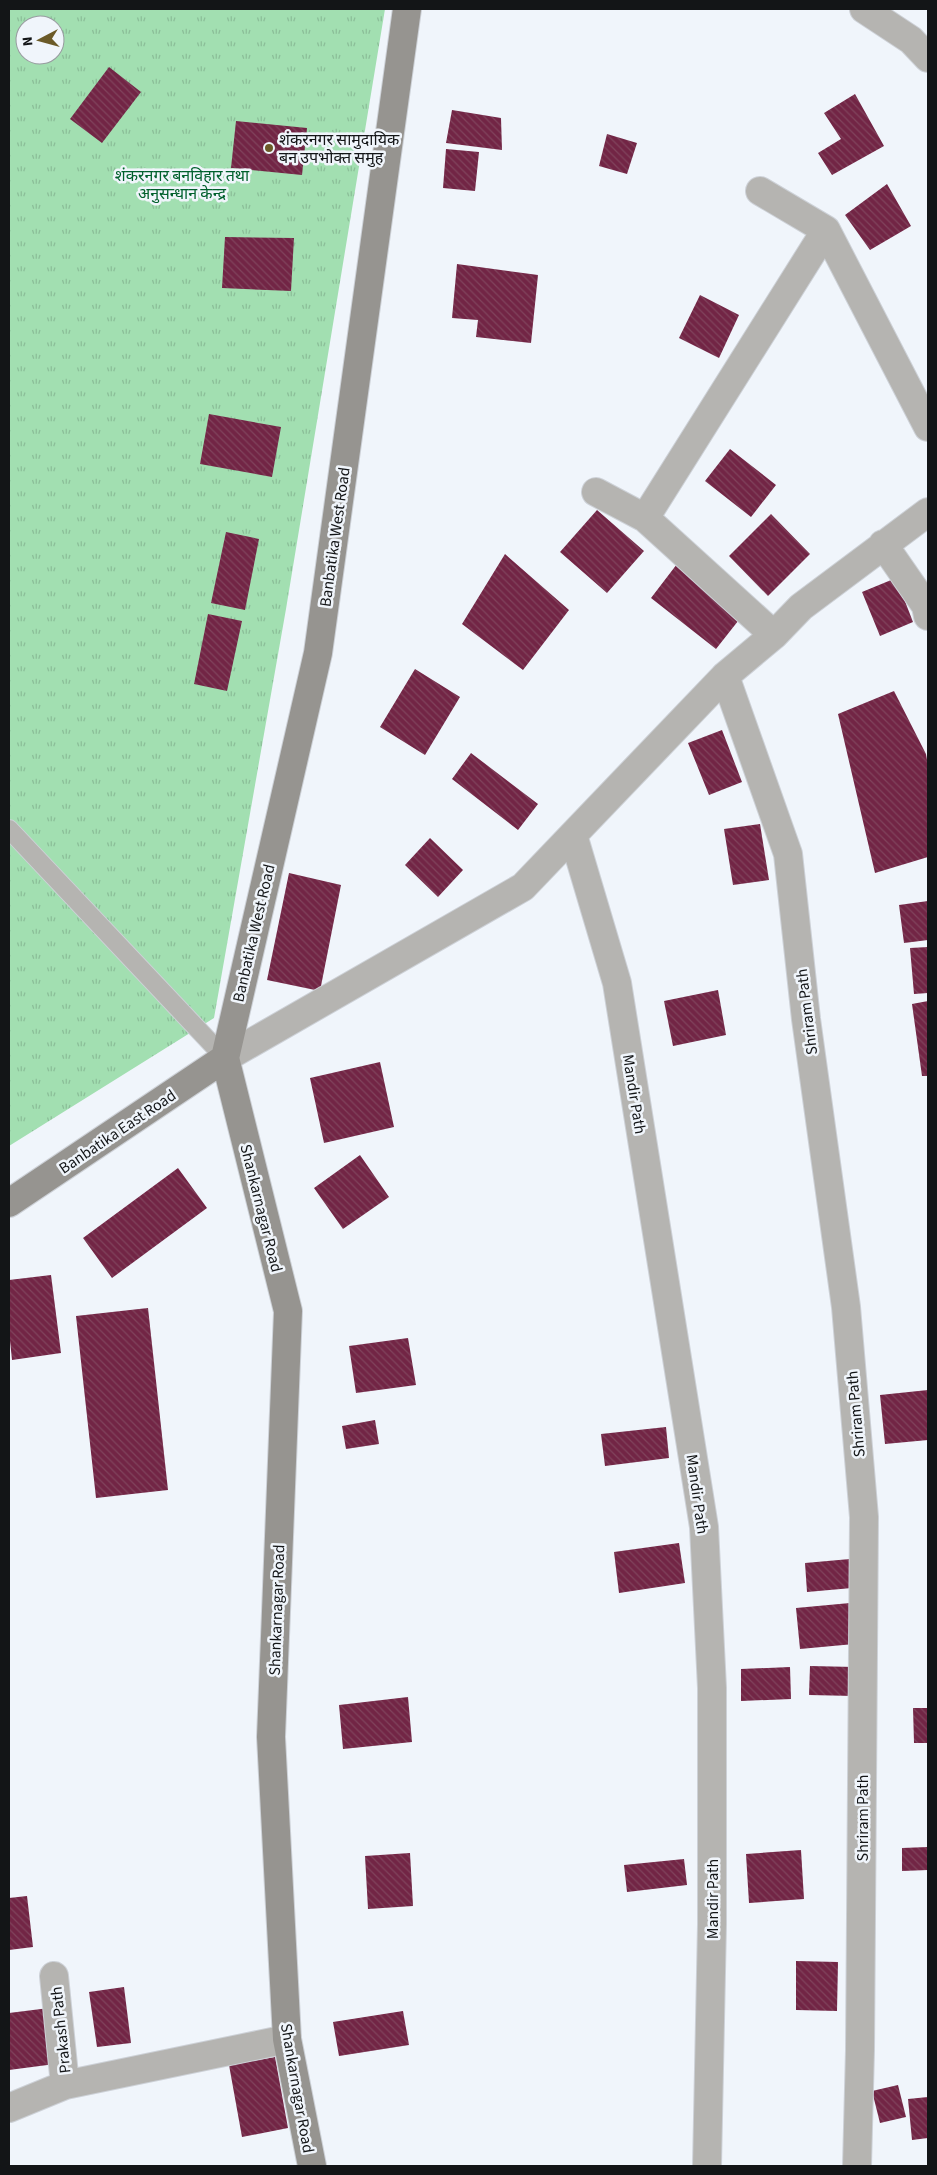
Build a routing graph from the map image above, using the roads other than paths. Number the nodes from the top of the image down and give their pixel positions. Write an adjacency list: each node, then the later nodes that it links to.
1 (407, 9): 16 (street, Banbatika West Road)
2 (864, 9): 3 (street)
3 (928, 58)
4 (760, 191): 5 (street)
5 (826, 230): 6 (street); 9 (street)
6 (928, 426)
7 (596, 492): 9 (street)
8 (928, 512): 10 (street)
9 (645, 518): 12 (street)
10 (883, 544): 11 (street); 12 (street)
11 (928, 616)
12 (774, 636): 13 (street)
13 (725, 676): 15 (street); 24 (street, Shriram Path)
14 (9, 829): 16 (lane)
15 (573, 834): 16 (street); 23 (street, Mandir Path)
16 (224, 1058): 17 (street, Banbatika East Road); 19 (street, Shankarnagar Road)
17 (9, 1203)
18 (54, 1976): 20 (street, Prakash Path)
19 (287, 2039): 20 (street); 22 (street, Shankarnagar Road)
20 (65, 2085): 21 (street)
21 (9, 2108)
22 (312, 2166)
23 (707, 2166)
24 (857, 2166)

